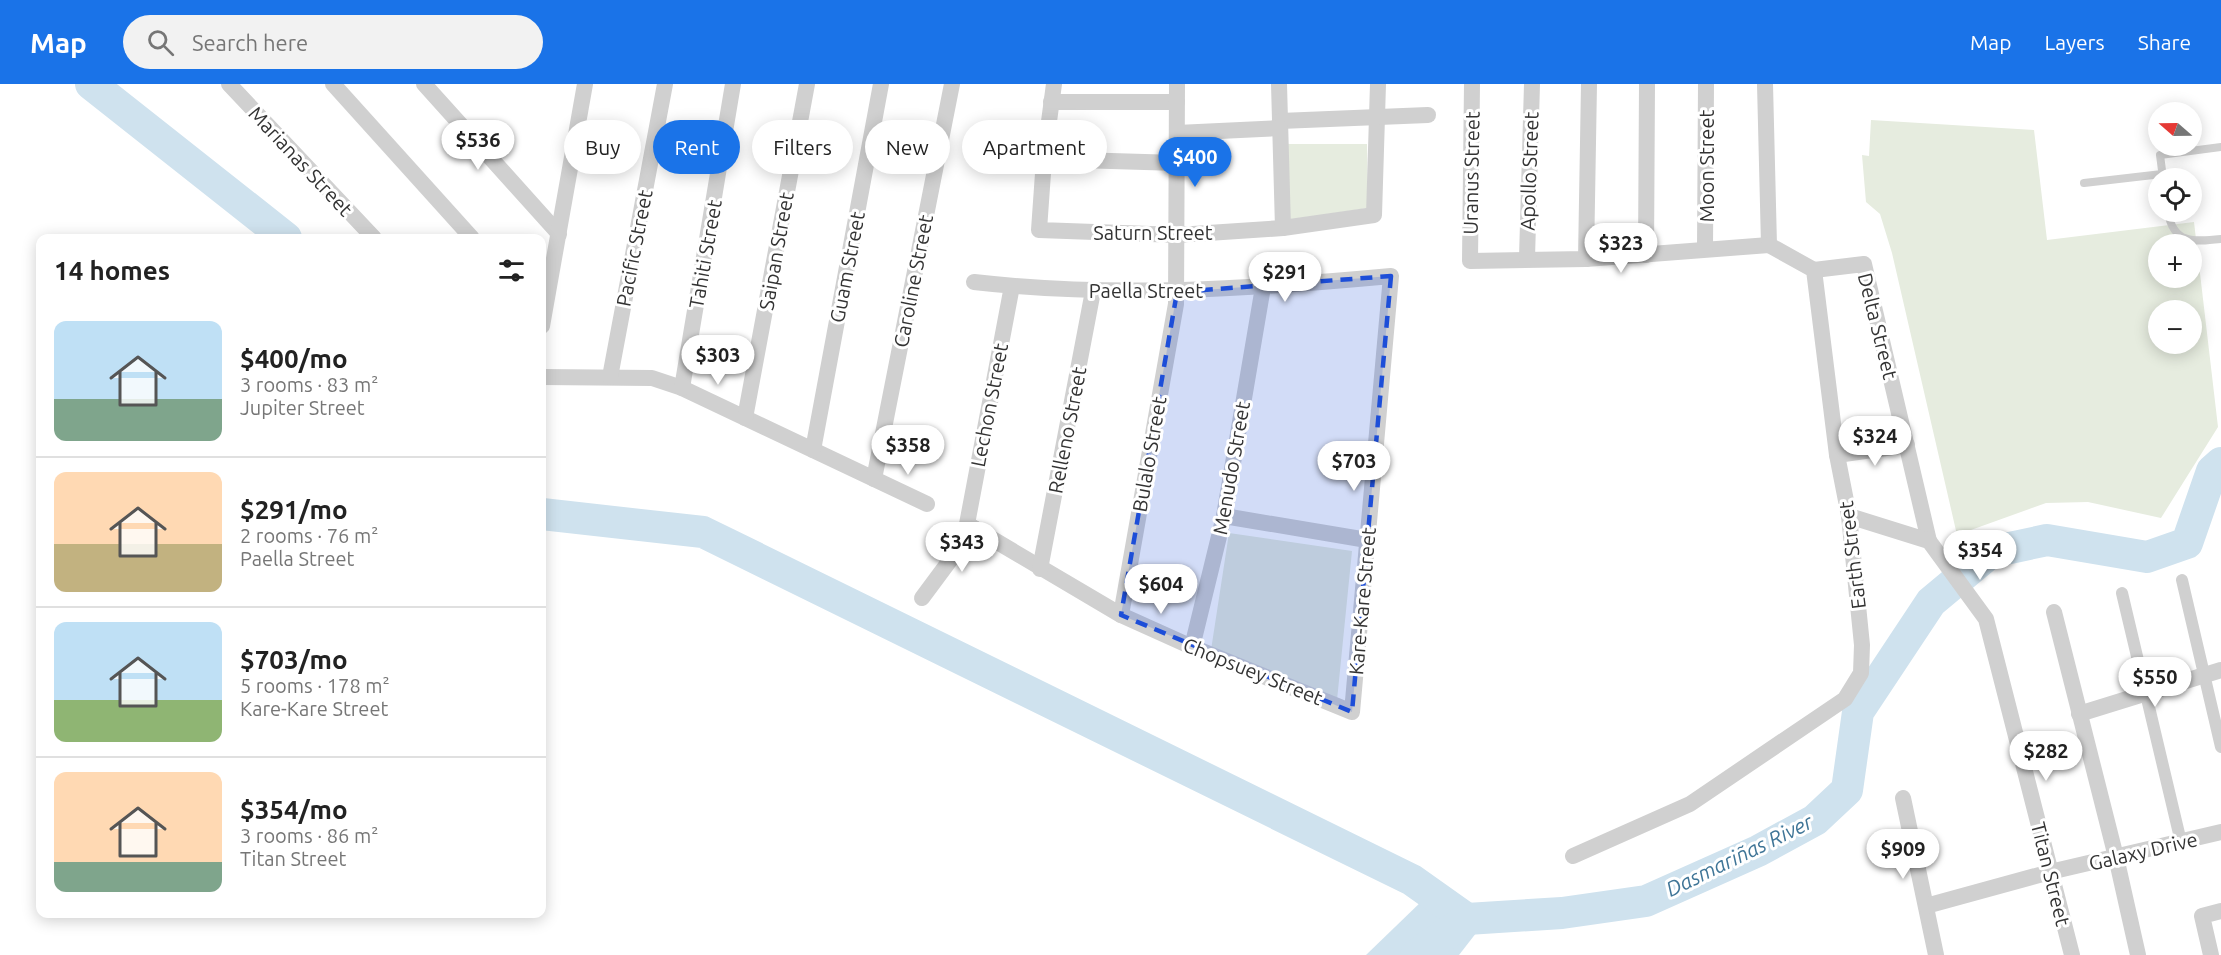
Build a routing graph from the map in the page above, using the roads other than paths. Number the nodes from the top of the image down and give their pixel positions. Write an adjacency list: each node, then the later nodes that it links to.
1 (229, 84): 36 (street, Marianas Street)
2 (423, 84): 38 (street)
3 (585, 84): 38 (street)
4 (665, 84): 54 (street, Pacific Street)
5 (733, 84): 56 (street, Tahiti Street)
6 (807, 84): 57 (street, Saipan Street)
7 (881, 84): 59 (street, Guam Street)
8 (952, 84): 61 (street, Caroline Street)
9 (1054, 84): 20 (street)
10 (1177, 84): 21 (street, Bulalo Street)
11 (1279, 84): 25 (street)
12 (1378, 84): 23 (street)
13 (1472, 84): 44 (street, Uranus Street)
14 (1532, 84): 44 (street, Apollo Street)
15 (1589, 84): 45 (street)
16 (1647, 84): 43 (street)
17 (1706, 84): 42 (street, Moon Street)
18 (1765, 84): 41 (street)
19 (343, 86): 37 (street)
20 (1051, 102): 21 (street); 24 (street)
21 (1177, 102): 26 (street, Bulalo Street)
22 (1428, 115): 23 (street)
23 (1377, 117): 25 (street); 35 (street, Saturn Street)
24 (1049, 120)
25 (1280, 125): 26 (street); 35 (street)
26 (1177, 133): 29 (street, Bulalo Street)
27 (2221, 147): 30 (lane)
28 (1107, 161): 29 (street)
29 (1178, 163): 39 (street, Bulalo Street)
30 (2162, 168)
31 (1043, 174): 39 (street, Saturn Street)
32 (2148, 177): 33 (lane)
33 (2084, 183)
34 (2170, 222): 40 (lane)
35 (1283, 228): 39 (street, Saturn Street)
36 (370, 234)
37 (469, 234)
38 (559, 234): 53 (street)
39 (1178, 235): 52 (street, Bulalo Street)
40 (2221, 239)
41 (1769, 244): 42 (street); 46 (street)
42 (1705, 249): 43 (street)
43 (1646, 255): 45 (street)
44 (1527, 258): 45 (street)
45 (1586, 259)
46 (1814, 270): 58 (street, Delta Street); 60 (street, Earth Street)
47 (1391, 276): 50 (street, Paella Street); 66 (street, Kare-Kare Street)
48 (974, 282): 49 (street, Paella Street)
49 (1012, 286): 51 (street, Paella Street); 65 (street, Lechon Street)
50 (1263, 287): 52 (street, Paella Street); 63 (street, Menudo Street)
51 (1093, 291): 52 (street, Paella Street); 68 (street, Relleno Street)
52 (1177, 292): 73 (street, Bulalo Street)
53 (546, 301)
54 (610, 376): 55 (street); 56 (street)
55 (546, 377)
56 (682, 388): 57 (street)
57 (745, 418): 59 (street)
58 (1907, 445): 60 (street); 67 (street, Delta Street)
59 (813, 450): 61 (street)
60 (1837, 455): 64 (street, Earth Street)
61 (874, 479): 62 (street)
62 (927, 504)
63 (1224, 516): 66 (street); 74 (street, Menudo Street)
64 (1849, 516): 67 (street); 84 (street, Earth Street)
65 (970, 526): 68 (street, Chopsuey Street); 71 (street)
66 (1367, 540): 78 (street, Kare-Kare Street)
67 (1929, 541): 86 (street, Titan Street)
68 (1040, 569): 73 (street, Chopsuey Street)
69 (2182, 579): 76 (street)
70 (2122, 593): 77 (street)
71 (922, 598)
72 (2054, 612): 79 (street)
73 (1120, 615): 74 (street, Chopsuey Street)
74 (1192, 647): 78 (street, Chopsuey Street)
75 (2221, 670): 76 (street)
76 (2204, 675): 77 (street); 80 (street)
77 (2145, 693): 79 (street); 83 (street)
78 (1352, 712)
79 (2079, 714): 85 (street)
80 (2221, 747)
81 (1903, 798): 87 (street)
82 (2221, 832): 83 (street, Galaxy Drive)
83 (2181, 842): 85 (street, Galaxy Drive)
84 (1573, 856)
85 (2116, 857): 86 (street, Galaxy Drive); 91 (street)
86 (2050, 872): 87 (street, Galaxy Drive); 90 (street, Titan Street)
87 (1926, 906): 89 (street)
88 (2221, 910): 92 (street)
89 (1936, 955)
90 (2072, 955)
91 (2138, 955)
92 (2211, 955)

